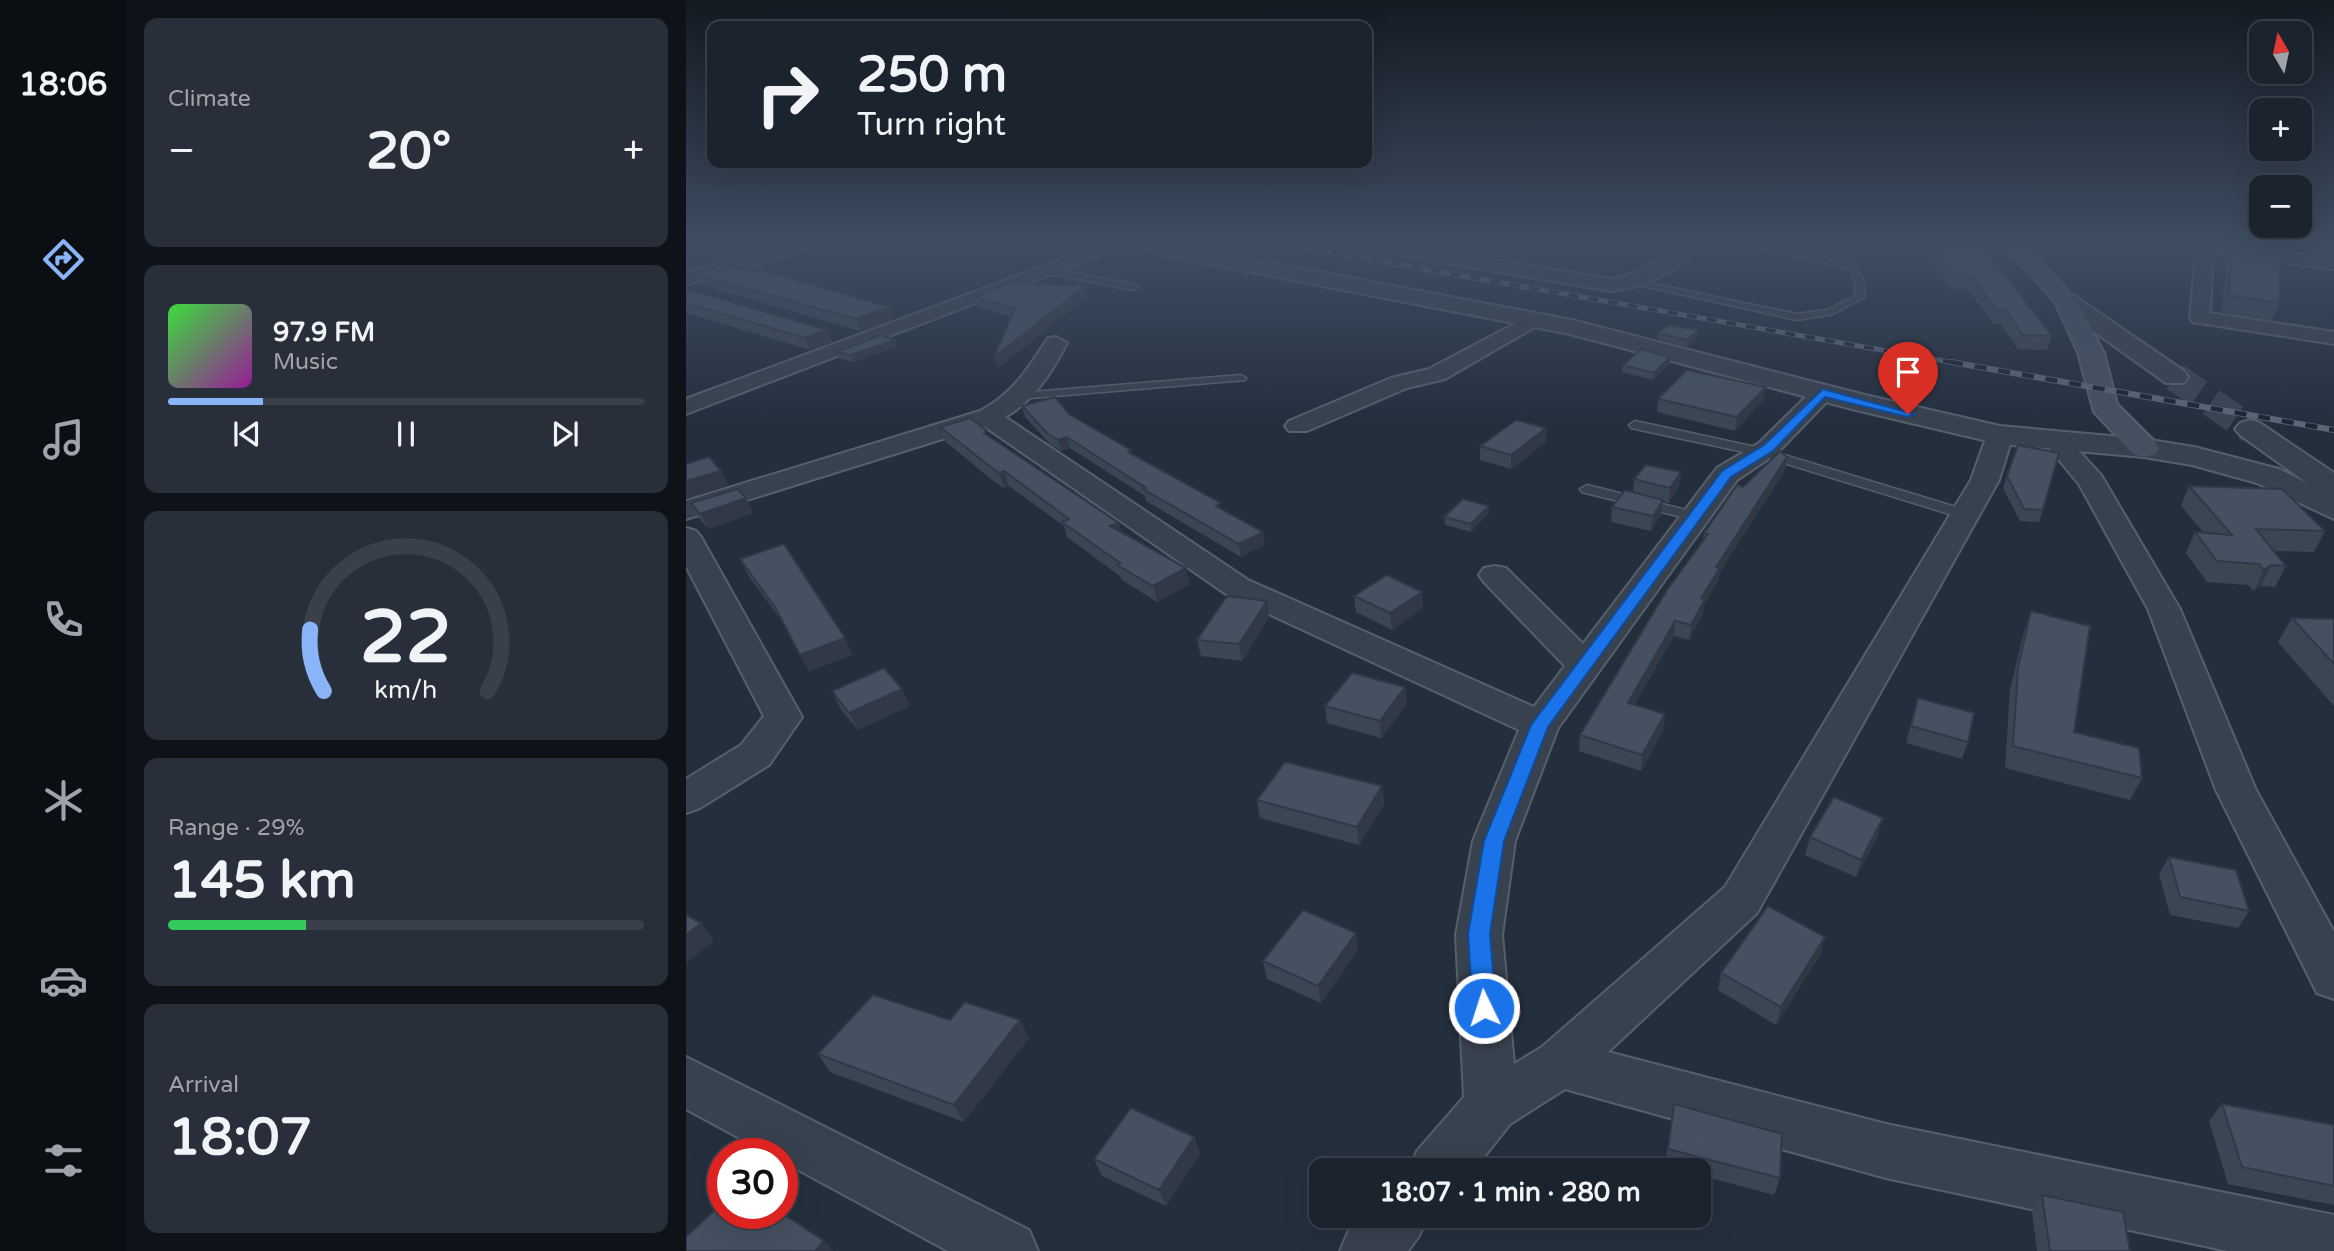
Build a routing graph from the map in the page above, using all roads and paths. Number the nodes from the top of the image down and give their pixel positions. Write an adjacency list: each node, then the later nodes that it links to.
1 (960, 304): 11 (street)
2 (1452, 304): 8 (street)
3 (1737, 304): 4 (lane)
4 (1849, 304)
5 (2067, 304): 24 (main road)
6 (2071, 304): 13 (street)
7 (2202, 304): 10 (street)
8 (1533, 320): 15 (street); 20 (street)
9 (824, 330): 11 (street)
10 (2334, 338)
11 (862, 341): 17 (street)
12 (1056, 342): 16 (street)
13 (2175, 377)
14 (1241, 378): 16 (lane)
15 (1823, 393): 22 (street); 25 (street)
16 (1019, 397): 18 (street)
17 (686, 408)
18 (988, 417): 29 (street); 35 (street)
19 (1635, 425): 25 (lane)
20 (1298, 426)
21 (2250, 429): 26 (street)
22 (2000, 435): 23 (street); 30 (street)
23 (2057, 442): 24 (street); 37 (street)
24 (2144, 448): 28 (street)
25 (1761, 452): 30 (lane); 31 (street)
26 (2334, 487)
27 (1587, 489): 31 (lane)
28 (2334, 509)
29 (686, 510)
30 (1964, 514): 38 (street)
31 (1693, 516): 34 (street)
32 (686, 537): 36 (street)
33 (1495, 575): 34 (street)
34 (1586, 667): 35 (street)
35 (1540, 725): 40 (street)
36 (686, 798)
37 (2334, 978)
38 (1560, 1064): 40 (street); 43 (street)
39 (686, 1082): 44 (street)
40 (1491, 1105): 41 (street)
41 (1448, 1158)
42 (1389, 1228): 45 (street)
43 (2334, 1244)
44 (1008, 1251)
45 (1370, 1251)

